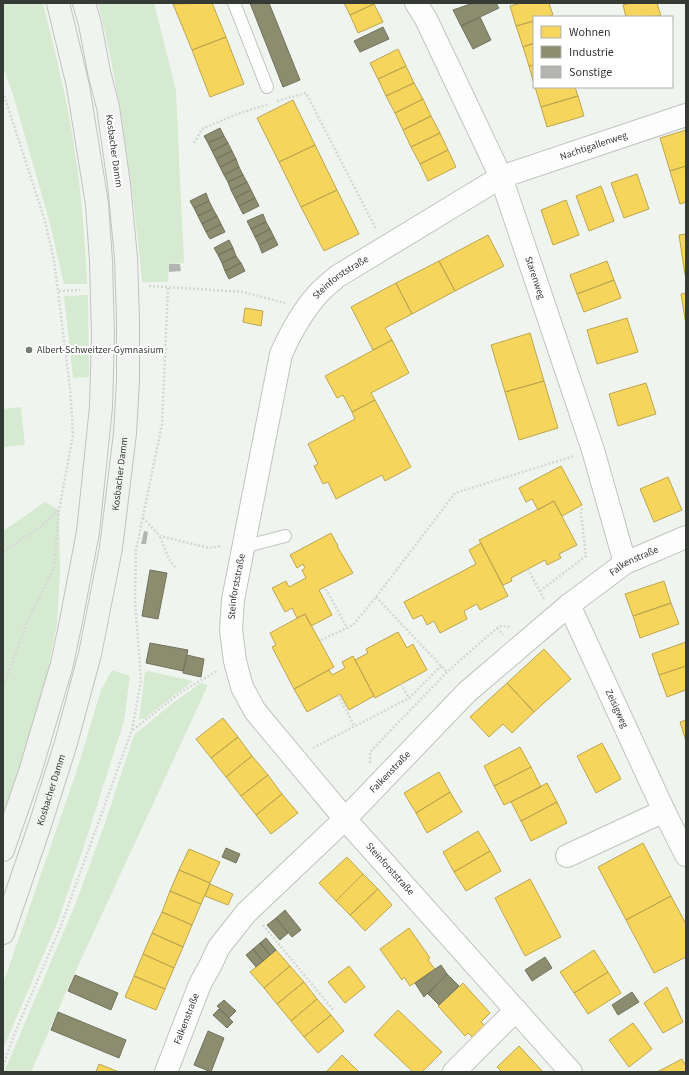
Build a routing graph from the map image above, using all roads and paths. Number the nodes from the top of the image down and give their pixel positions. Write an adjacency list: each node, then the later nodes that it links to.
1 (58, 3): 47 (street)
2 (84, 3): 51 (street, Kosbacher Damm)
3 (234, 3): 5 (lane)
4 (416, 3): 9 (street, Starenweg)
5 (267, 87)
6 (3, 92): 14 (path)
7 (686, 115): 9 (street, Nachtigallenweg)
8 (194, 144): 10 (path)
9 (501, 177): 10 (street, Steinforststraße); 16 (street, Starenweg)
10 (385, 247): 15 (street, Steinforststraße)
11 (144, 286): 12 (path)
12 (168, 286): 15 (path); 19 (path)
13 (83, 290): 14 (path)
14 (59, 291): 18 (path)
15 (307, 308): 23 (street, Steinforststraße)
16 (593, 450): 25 (street, Starenweg); 30 (path)
17 (582, 508): 29 (path)
18 (59, 510): 24 (path); 38 (path)
19 (143, 517): 20 (path); 42 (path)
20 (160, 536): 23 (path); 26 (path)
21 (285, 536): 23 (lane)
22 (686, 537): 25 (street, Falkenstraße)
23 (243, 547): 34 (street, Steinforststraße)
24 (3, 552)
25 (624, 563): 31 (street, Falkenstraße)
26 (176, 568)
27 (528, 569): 29 (path)
28 (326, 589): 32 (path)
29 (540, 591): 31 (path)
30 (376, 597): 32 (path); 35 (path)
31 (555, 617): 36 (path); 44 (street, Falkenstraße); 45 (street, Zeisigweg)
32 (347, 628): 33 (path)
33 (321, 640)
34 (235, 661): 42 (path); 43 (street, Steinforststraße)
35 (441, 666): 36 (path); 40 (path)
36 (447, 672): 44 (path)
37 (401, 684): 40 (path)
38 (3, 686)
39 (338, 695): 41 (path)
40 (409, 698): 41 (path)
41 (355, 727): 43 (path)
42 (132, 730): 54 (path)
43 (294, 757): 46 (street, Steinforststraße)
44 (379, 784): 46 (street, Falkenstraße)
45 (664, 811): 48 (street, Zeisigweg); 49 (street)
46 (345, 819): 50 (street, Falkenstraße); 52 (street, Steinforststraße)
47 (3, 850)
48 (686, 855)
49 (566, 856)
50 (250, 910): 53 (path); 55 (street, Falkenstraße)
51 (3, 933)
52 (516, 1010): 56 (street); 57 (street, Steinforststraße)
53 (334, 1011)
54 (3, 1066)
55 (166, 1072)
56 (454, 1072)
57 (571, 1072)

